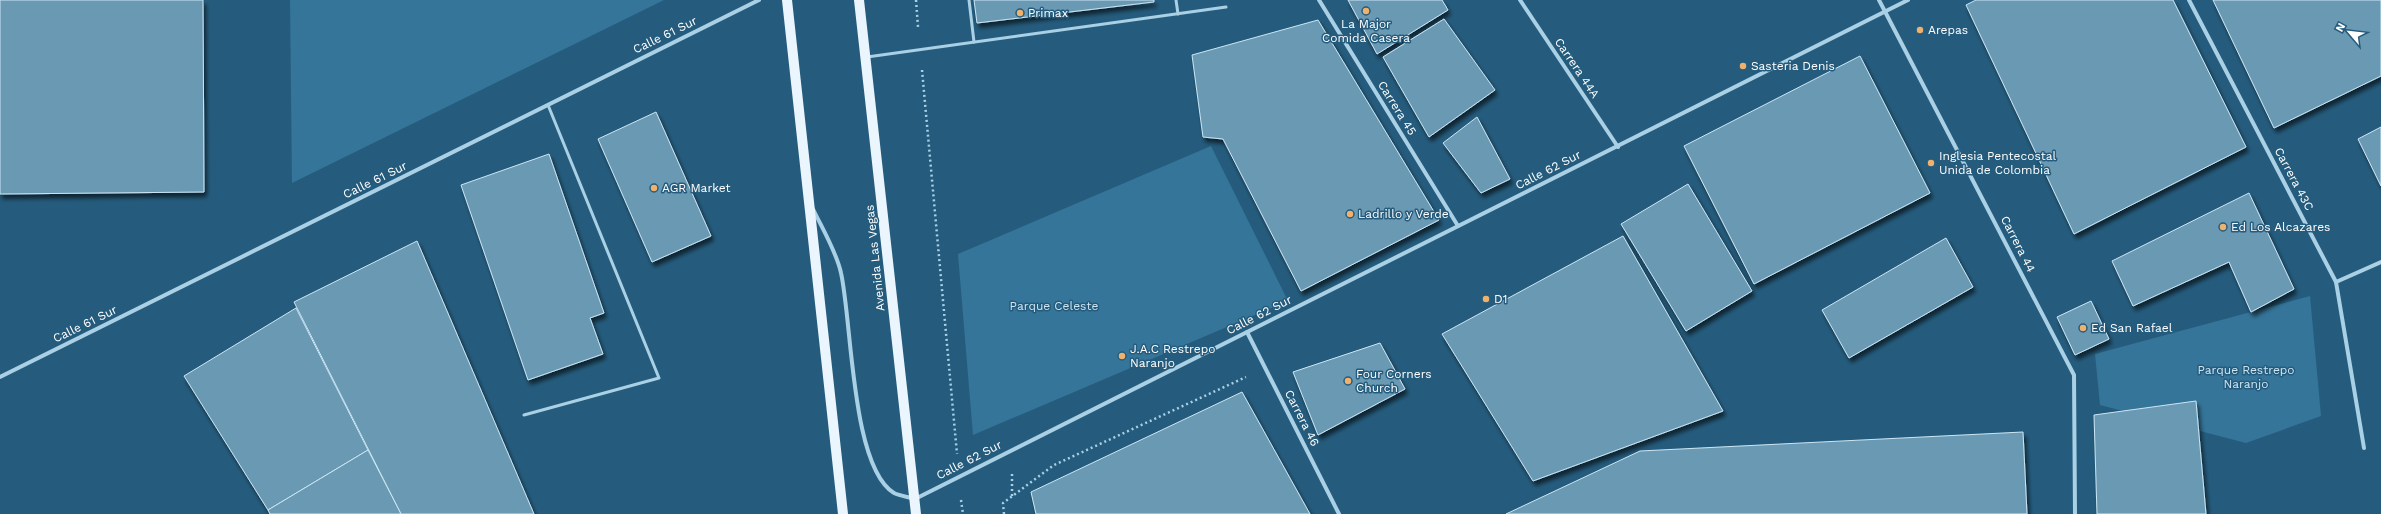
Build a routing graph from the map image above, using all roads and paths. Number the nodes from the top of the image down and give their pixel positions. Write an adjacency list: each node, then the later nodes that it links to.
1 (758, 0): 18 (street, Calle 61 Sur)
2 (787, 0): 20 (main road)
3 (859, 0): 17 (main road, Avenida Las Vegas)
4 (916, 0): 16 (path)
5 (969, 0): 15 (lane)
6 (1176, 0): 14 (lane)
7 (1318, 0): 21 (street, Carrera 45)
8 (1520, 0): 19 (street, Carrera 44A)
9 (1879, 0): 13 (street, Carrera 44)
10 (1908, 0): 13 (street, Calle 62 Sur)
11 (2189, 0): 23 (street, Carrera 43C)
12 (1226, 7): 14 (lane)
13 (1886, 11): 19 (street, Calle 62 Sur); 35 (street, Carrera 44)
14 (1178, 14): 15 (lane)
15 (974, 42): 16 (lane)
16 (920, 50): 17 (lane); 28 (path)
17 (866, 57): 30 (main road, Avenida Las Vegas)
18 (548, 105): 26 (street, Calle 61 Sur); 27 (lane)
19 (1618, 147): 21 (street, Calle 62 Sur)
20 (809, 199): 30 (street); 31 (main road)
21 (1458, 226): 24 (street, Calle 62 Sur)
22 (2381, 262): 23 (street)
23 (2336, 282): 29 (street, Carrera 43C)
24 (1247, 332): 25 (street, Carrera 46); 30 (street, Calle 62 Sur)
25 (1266, 368): 33 (path); 34 (street, Carrera 46)
26 (0, 377)
27 (524, 415)
28 (954, 422)
29 (2364, 448)
30 (915, 498): 32 (main road, Avenida Las Vegas)
31 (843, 514)
32 (916, 514)
33 (1004, 514)
34 (1339, 514)
35 (2075, 514)

